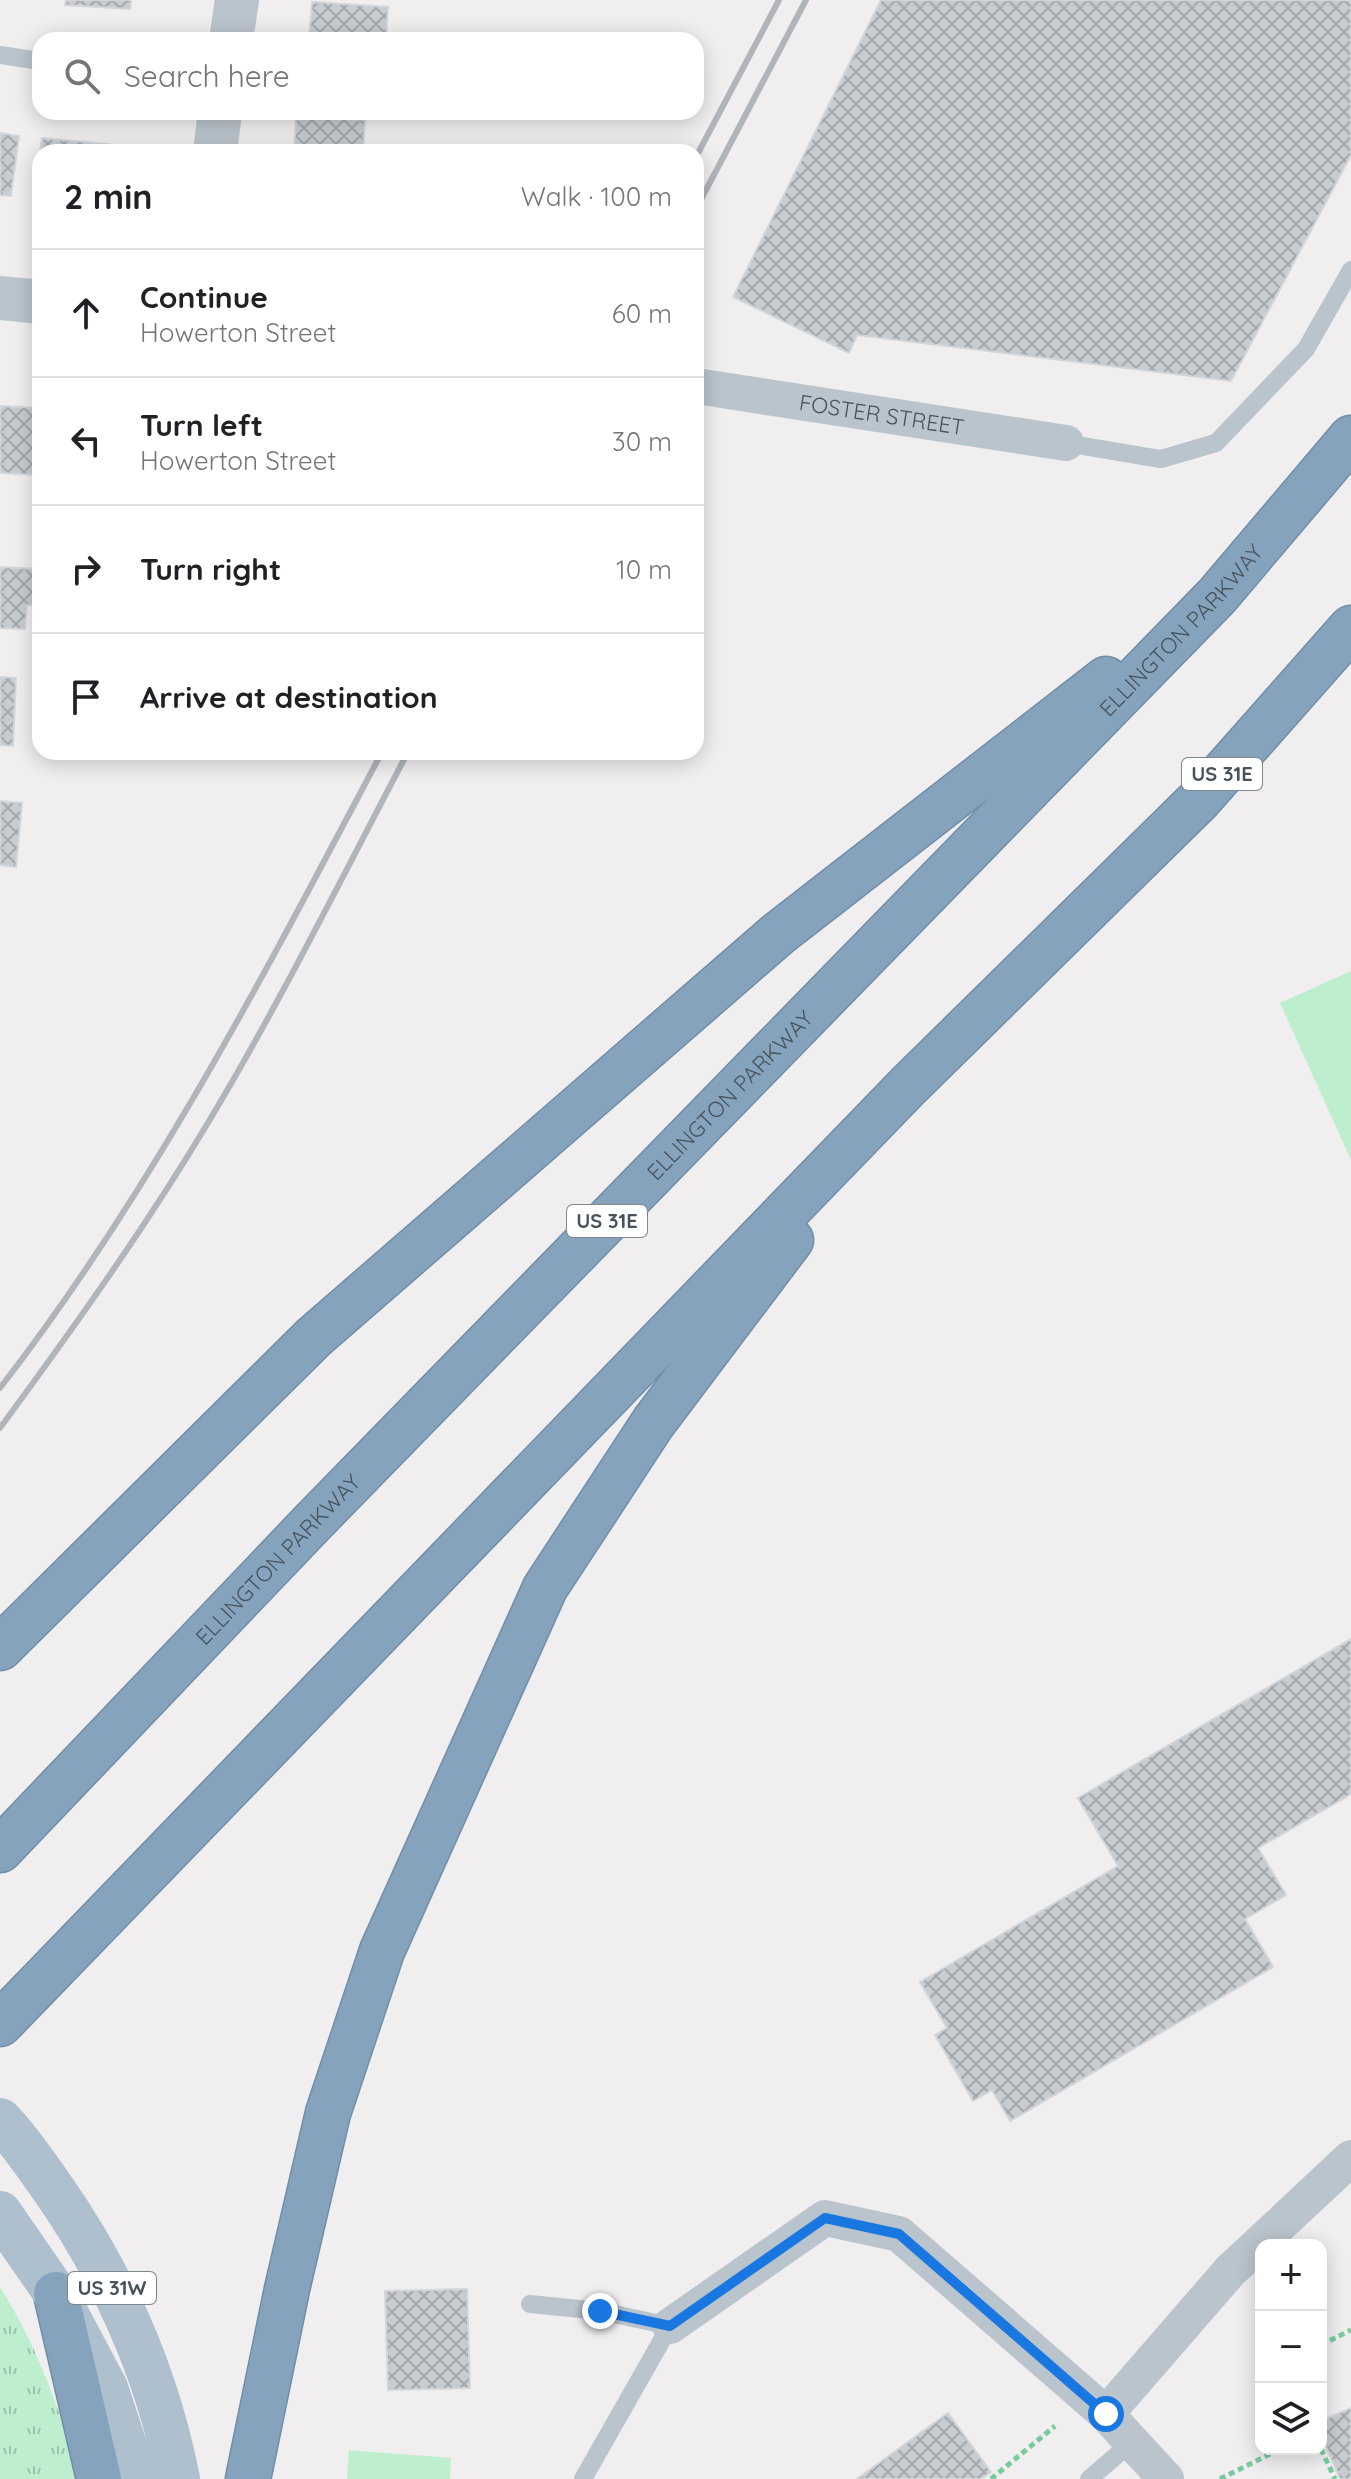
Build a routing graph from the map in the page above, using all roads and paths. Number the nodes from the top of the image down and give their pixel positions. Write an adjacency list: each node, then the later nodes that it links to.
1 (237, 0): 2 (street)
2 (232, 32)
3 (0, 55): 4 (lane)
4 (32, 60)
5 (219, 120): 6 (street)
6 (216, 144)
7 (1351, 270): 12 (lane)
8 (0, 298): 9 (street)
9 (32, 301)
10 (704, 387): 12 (street, FOSTER STREET)
11 (1351, 438): 13 (highway, ELLINGTON PARKWAY / US 31E)
12 (1066, 443)
13 (1217, 596): 16 (highway); 17 (highway, ELLINGTON PARKWAY / US 31E)
14 (1351, 628): 15 (highway, US 31E)
15 (908, 1086): 18 (highway, US 31E); 35 (highway)
16 (0, 1648)
17 (0, 1850)
18 (0, 2024)
19 (0, 2120): 34 (main road, US 31W)
20 (1351, 2158): 27 (street)
21 (0, 2213): 22 (main road, US 31W)
22 (56, 2294): 32 (highway); 33 (main road, US 31W)
23 (530, 2304): 24 (lane)
24 (670, 2326): 27 (street); 36 (lane)
25 (1351, 2330): 26 (path)
26 (1327, 2342)
27 (1106, 2414): 29 (street)
28 (1055, 2426): 37 (path)
29 (1132, 2442): 38 (lane); 39 (street)
30 (1268, 2455): 40 (path)
31 (1324, 2455): 41 (path)
32 (99, 2479)
33 (136, 2479)
34 (178, 2479)
35 (248, 2479)
36 (583, 2479)
37 (991, 2479)
38 (1089, 2479)
39 (1166, 2479)
40 (1220, 2479)
41 (1335, 2479)

